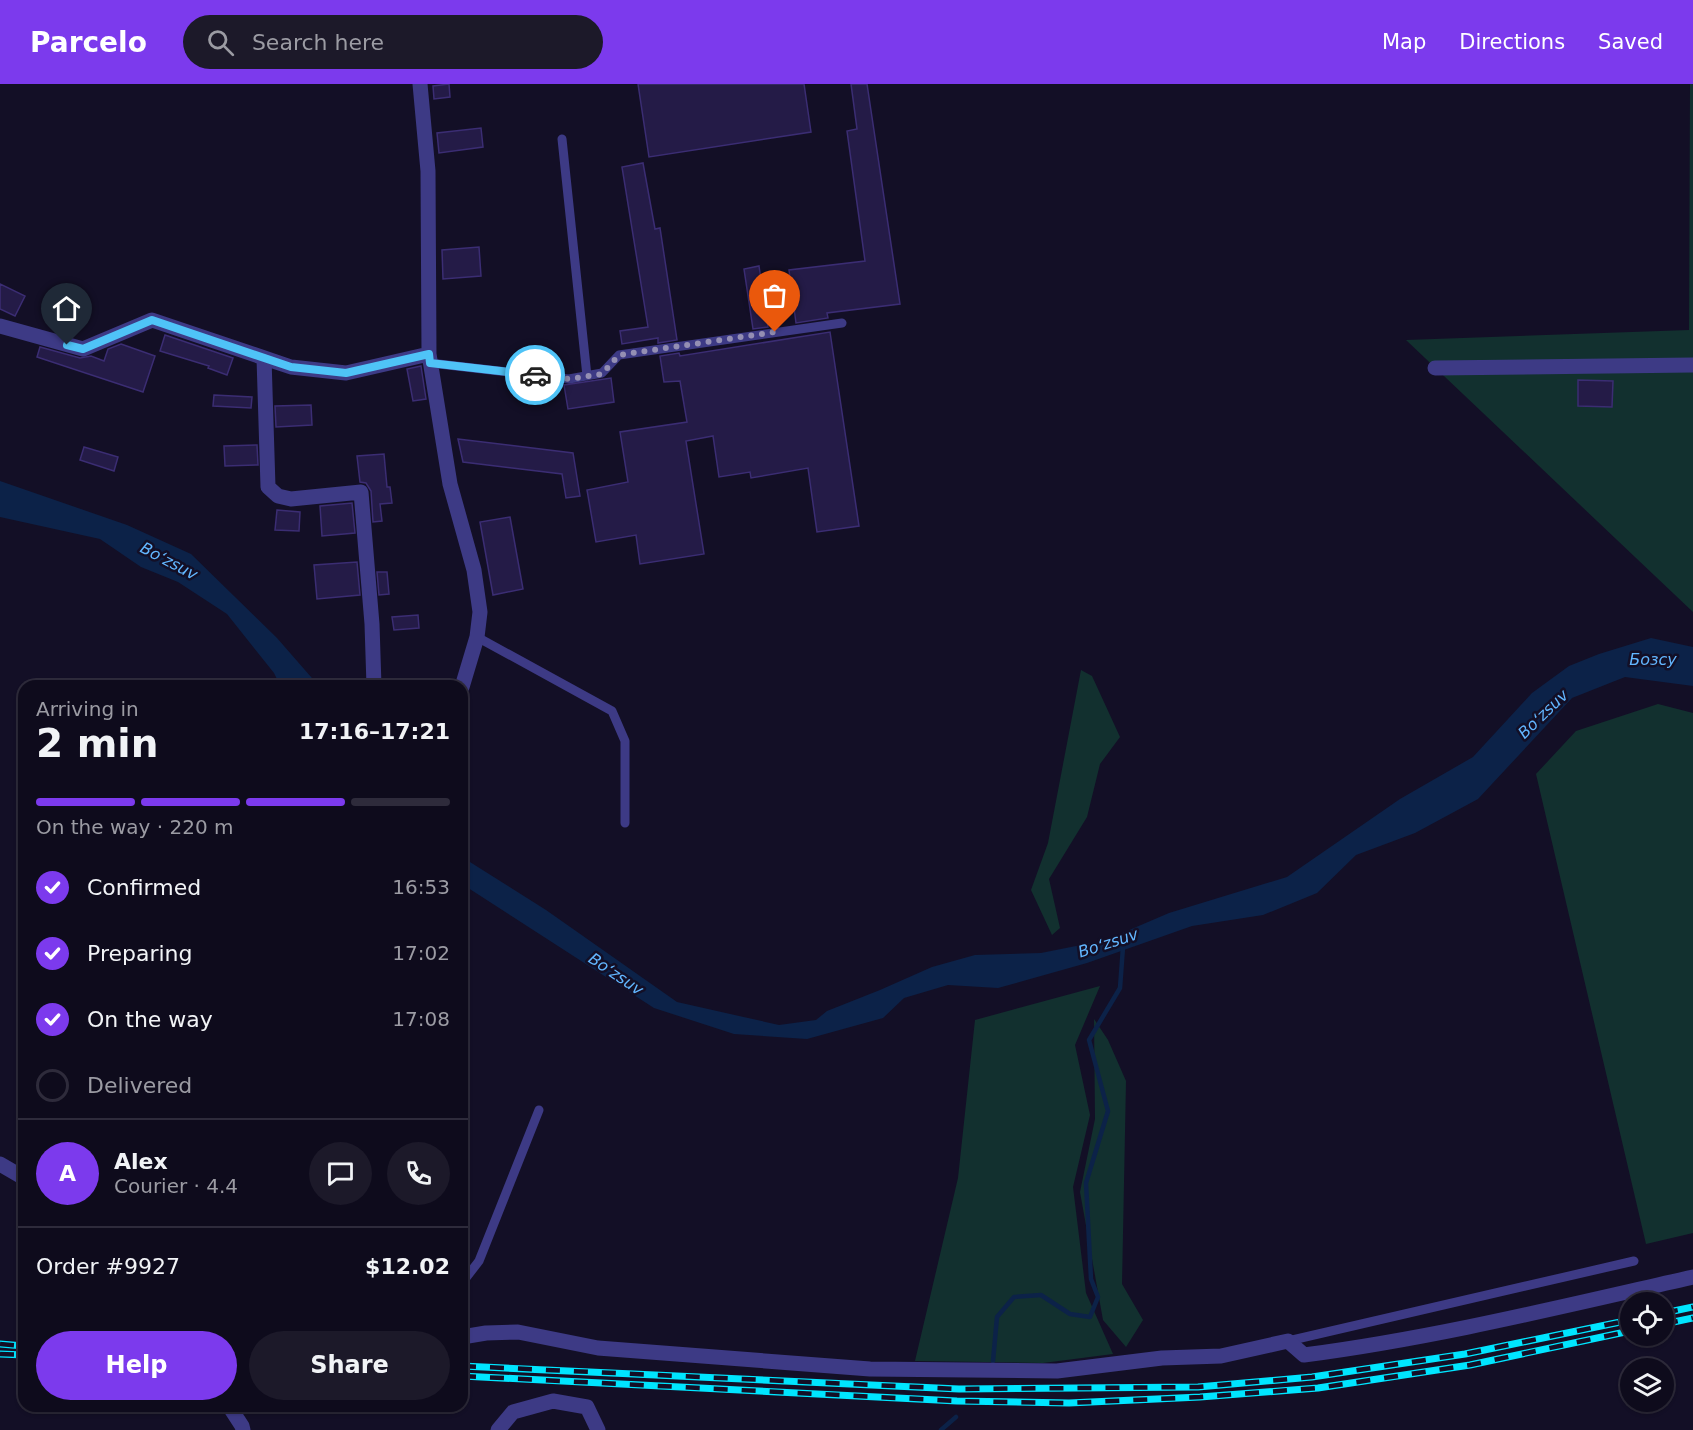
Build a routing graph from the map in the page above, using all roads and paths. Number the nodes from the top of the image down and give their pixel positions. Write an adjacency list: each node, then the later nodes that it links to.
1 (420, 84): 6 (street)
2 (562, 139): 9 (lane)
3 (842, 323): 9 (lane)
4 (0, 326): 5 (street)
5 (264, 358): 6 (street); 11 (street)
6 (430, 359): 9 (lane); 10 (street)
7 (1693, 365): 8 (street)
8 (1436, 368)
9 (587, 376)
10 (477, 637): 12 (street); 13 (lane)
11 (374, 680)
12 (464, 680)
13 (625, 823)
14 (539, 1110): 18 (lane)
15 (0, 1164): 16 (street)
16 (18, 1174)
17 (1634, 1261): 21 (lane)
18 (468, 1275)
19 (1693, 1277): 21 (street)
20 (468, 1336): 21 (street)
21 (1288, 1341)
22 (233, 1412): 23 (street)
23 (243, 1430)
24 (498, 1430): 25 (street)
25 (598, 1430)

